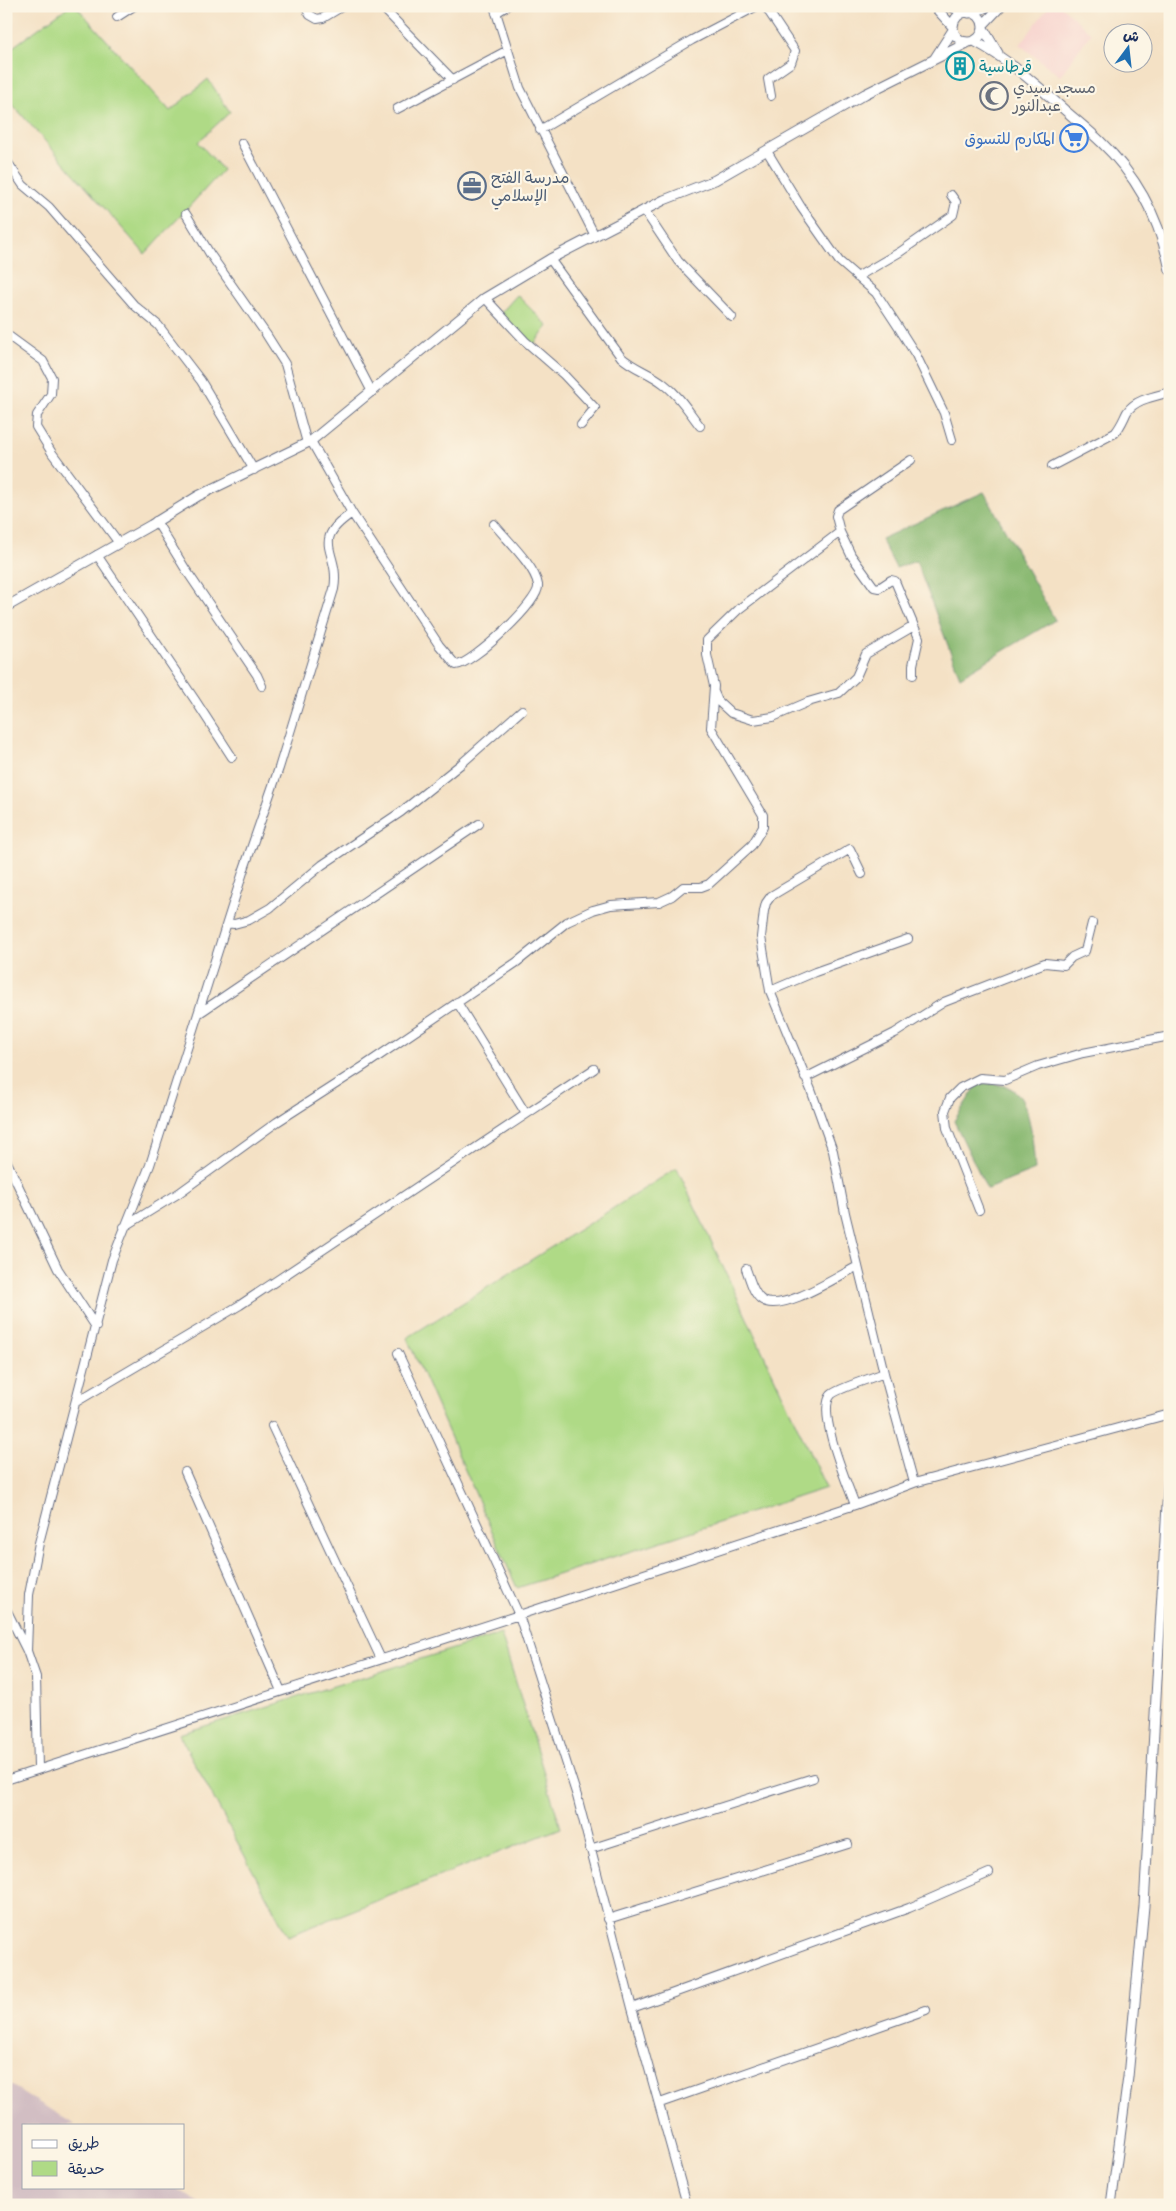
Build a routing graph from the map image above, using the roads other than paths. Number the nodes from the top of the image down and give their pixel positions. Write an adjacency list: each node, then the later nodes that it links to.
1 (134, 6): 14 (street)
2 (305, 6): 3 (street)
3 (343, 6)
4 (381, 6): 21 (street)
5 (507, 6): 12 (street)
6 (757, 6): 24 (street)
7 (766, 6): 22 (street)
8 (934, 6): 16 (street)
9 (948, 6): 13 (street)
10 (989, 6): 13 (street)
11 (1001, 6): 15 (street)
12 (495, 9): 18 (street)
13 (971, 13): 15 (street); 16 (street)
14 (117, 17)
15 (983, 26): 17 (street); 19 (street)
16 (953, 29): 17 (street); 20 (street)
17 (971, 42): 19 (street); 20 (street)
18 (508, 50): 21 (street); 24 (street)
19 (998, 54): 32 (street)
20 (935, 58): 26 (street)
21 (453, 80): 23 (street)
22 (771, 96)
23 (397, 109)
24 (540, 130): 31 (street)
25 (242, 143): 39 (street)
26 (768, 151): 29 (street); 35 (street)
27 (6, 160): 47 (street)
28 (951, 195): 35 (street)
29 (644, 210): 31 (street); 37 (street)
30 (186, 214): 44 (street)
31 (595, 236): 33 (street)
32 (1168, 252): 34 (street)
33 (550, 259): 36 (street); 42 (street)
34 (1170, 270)
35 (857, 277): 43 (street)
36 (485, 298): 39 (street); 41 (street)
37 (732, 317)
38 (6, 334): 52 (street)
39 (372, 392): 44 (street)
40 (1170, 392): 46 (street)
41 (581, 425)
42 (700, 426)
43 (952, 440)
44 (309, 442): 47 (street); 48 (street)
45 (911, 460): 51 (street)
46 (1052, 466)
47 (254, 470): 49 (street)
48 (352, 513): 50 (street); 63 (street)
49 (156, 522): 52 (street); 57 (street)
50 (494, 524)
51 (840, 532): 55 (street); 58 (street)
52 (119, 543): 53 (street)
53 (97, 555): 54 (street); 60 (street)
54 (6, 606)
55 (914, 626): 56 (street); 58 (street)
56 (913, 676)
57 (262, 686)
58 (714, 692): 67 (street)
59 (522, 710): 63 (street)
60 (232, 757)
61 (479, 824): 68 (street)
62 (862, 874): 66 (street)
63 (227, 923): 68 (street)
64 (1092, 923): 71 (street)
65 (908, 939): 66 (street)
66 (770, 991): 71 (street)
67 (458, 1002): 72 (street); 75 (street)
68 (198, 1014): 75 (street)
69 (1170, 1036): 74 (street)
70 (594, 1070): 72 (street)
71 (805, 1078): 76 (street)
72 (526, 1114): 81 (street)
73 (6, 1160): 78 (street)
74 (979, 1210)
75 (124, 1227): 78 (street)
76 (858, 1266): 77 (street); 80 (street)
77 (746, 1269)
78 (96, 1328): 81 (street)
79 (398, 1353): 90 (street)
80 (884, 1374): 86 (street); 87 (street)
81 (76, 1402): 91 (street)
82 (1170, 1414): 86 (street)
83 (272, 1426): 92 (street)
84 (1170, 1453): 88 (street)
85 (185, 1472): 93 (street)
86 (914, 1483): 87 (street)
87 (855, 1505): 90 (street)
88 (1166, 1596): 105 (street)
89 (6, 1609): 91 (street)
90 (519, 1615): 92 (street); 98 (street)
91 (28, 1651): 94 (street)
92 (381, 1659): 93 (street)
93 (281, 1691): 94 (street)
94 (38, 1769): 96 (street)
95 (813, 1778): 98 (street)
96 (6, 1780)
97 (848, 1844): 100 (street)
98 (590, 1849): 100 (street)
99 (989, 1873): 101 (street)
100 (608, 1919): 101 (street)
101 (632, 2008): 103 (street)
102 (926, 2010): 103 (street)
103 (660, 2103): 104 (street)
104 (686, 2201)
105 (1111, 2205)

